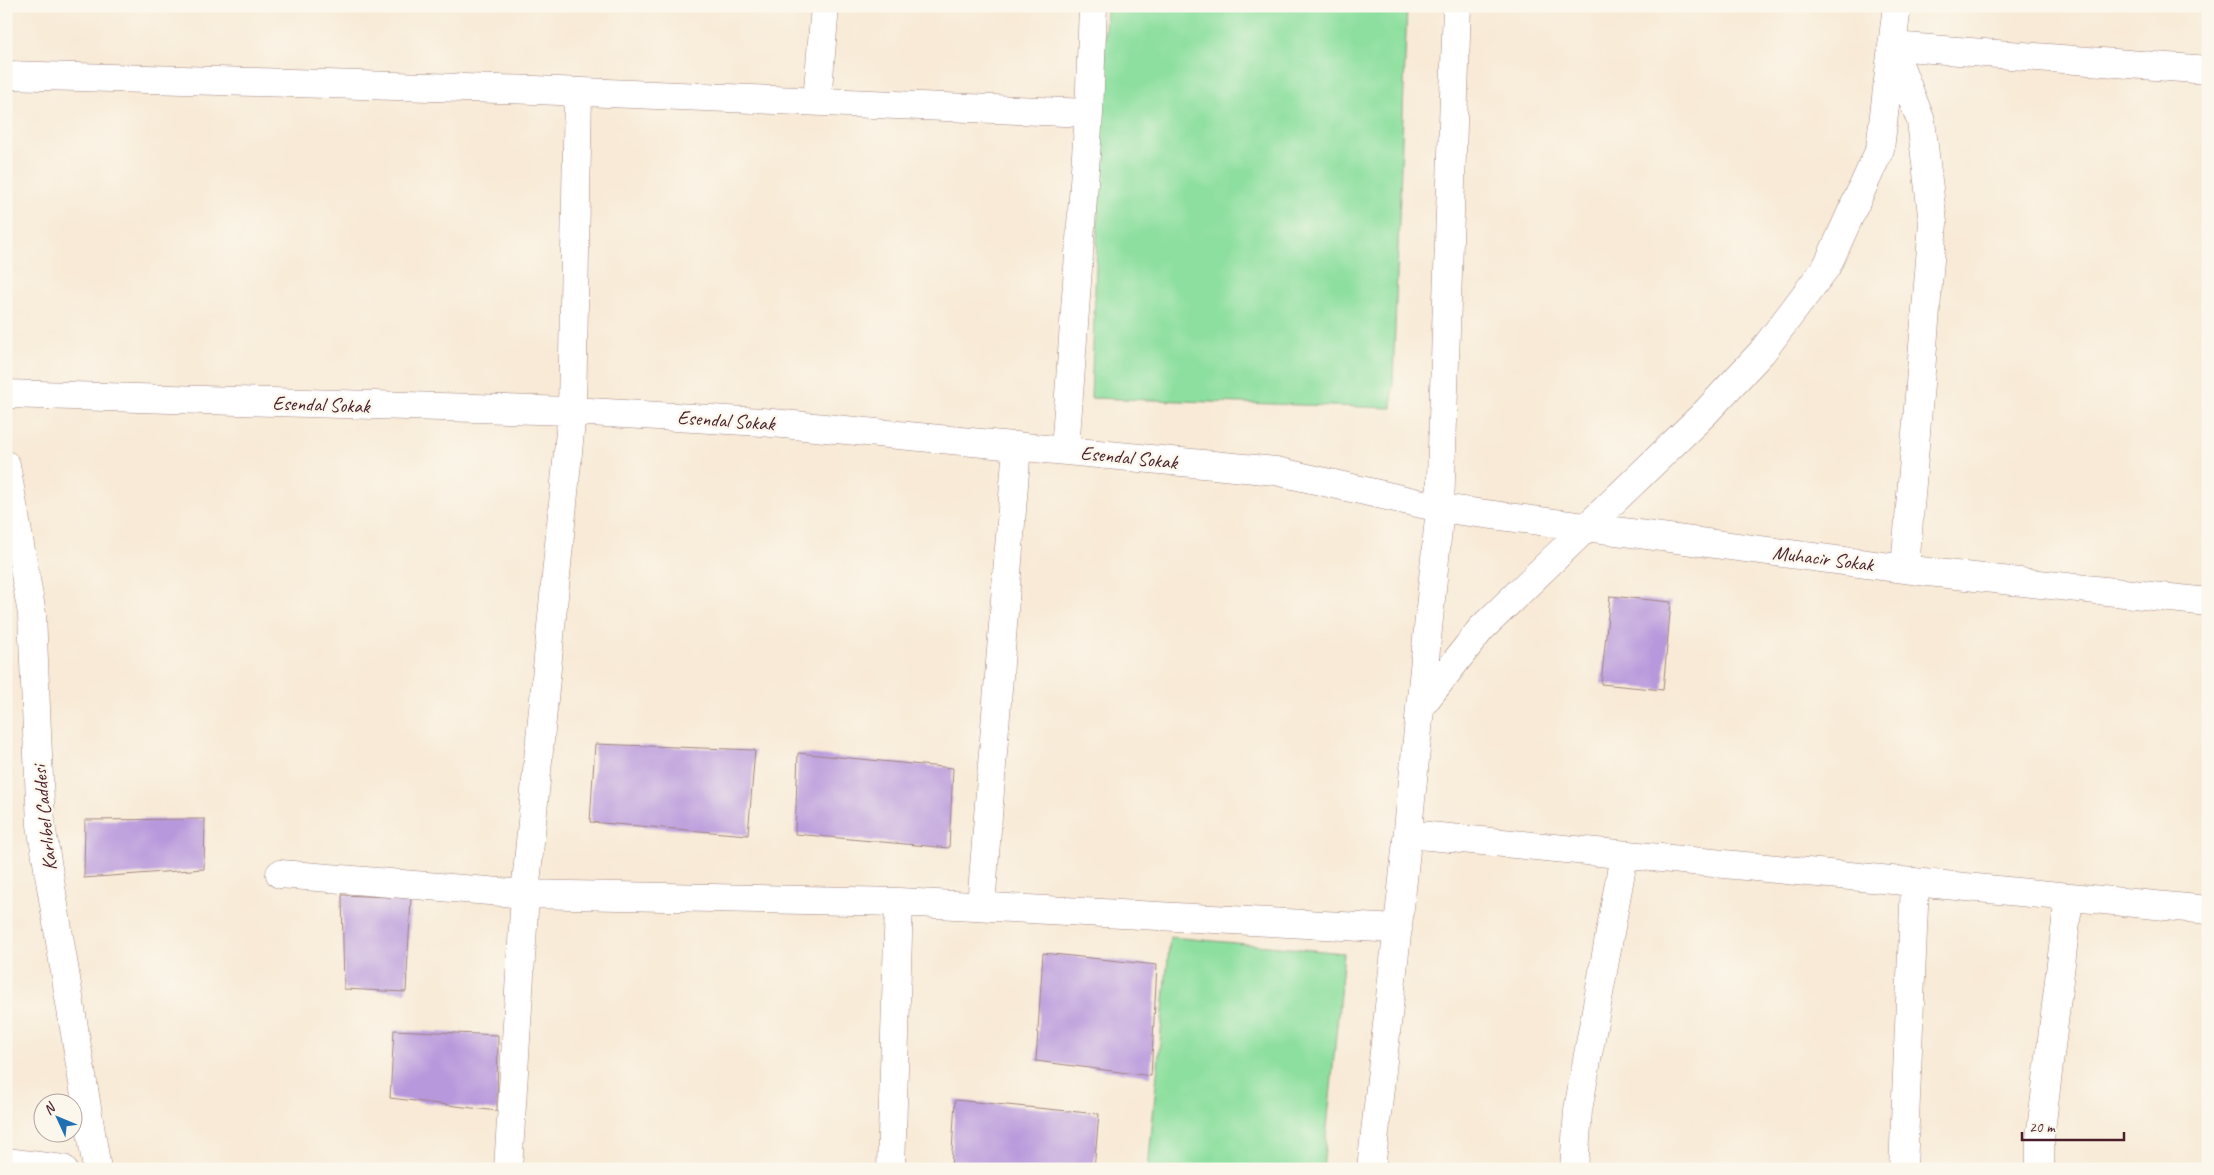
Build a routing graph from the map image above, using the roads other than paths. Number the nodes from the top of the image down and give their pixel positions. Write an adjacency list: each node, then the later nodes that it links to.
1 (825, 6): 9 (street)
2 (1093, 6): 10 (street)
3 (1457, 6): 16 (street)
4 (1897, 6): 5 (street)
5 (1892, 46): 6 (street); 17 (street); 18 (street)
6 (2208, 70)
7 (6, 75): 8 (street)
8 (578, 92): 9 (street); 12 (street)
9 (817, 102): 10 (street)
10 (1090, 113): 14 (street)
11 (6, 394): 12 (street, Esendal Sokak)
12 (572, 411): 13 (street, Esendal Sokak); 25 (street)
13 (1017, 446): 14 (street, Esendal Sokak); 28 (street)
14 (1064, 451): 16 (street, Esendal Sokak)
15 (6, 465): 33 (street, Karlıbel Caddesi)
16 (1440, 508): 17 (street, Muhacir Sokak); 20 (street)
17 (1587, 527): 18 (street, Muhacir Sokak); 20 (street)
18 (1905, 569): 19 (street, Muhacir Sokak)
19 (2208, 602)
20 (1420, 707): 21 (street)
21 (1408, 834): 22 (street); 30 (street)
22 (1624, 855): 24 (street); 37 (street)
23 (280, 874): 25 (street)
24 (1915, 882): 26 (street); 38 (street)
25 (525, 894): 27 (street); 34 (street)
26 (2069, 897): 29 (street); 39 (street)
27 (899, 902): 28 (street); 35 (street)
28 (981, 906): 30 (street)
29 (2208, 910)
30 (1398, 929): 36 (street)
31 (6, 1162): 32 (street)
32 (63, 1169)
33 (97, 1169)
34 (508, 1169)
35 (891, 1169)
36 (1371, 1169)
37 (1574, 1169)
38 (1903, 1169)
39 (2040, 1169)

